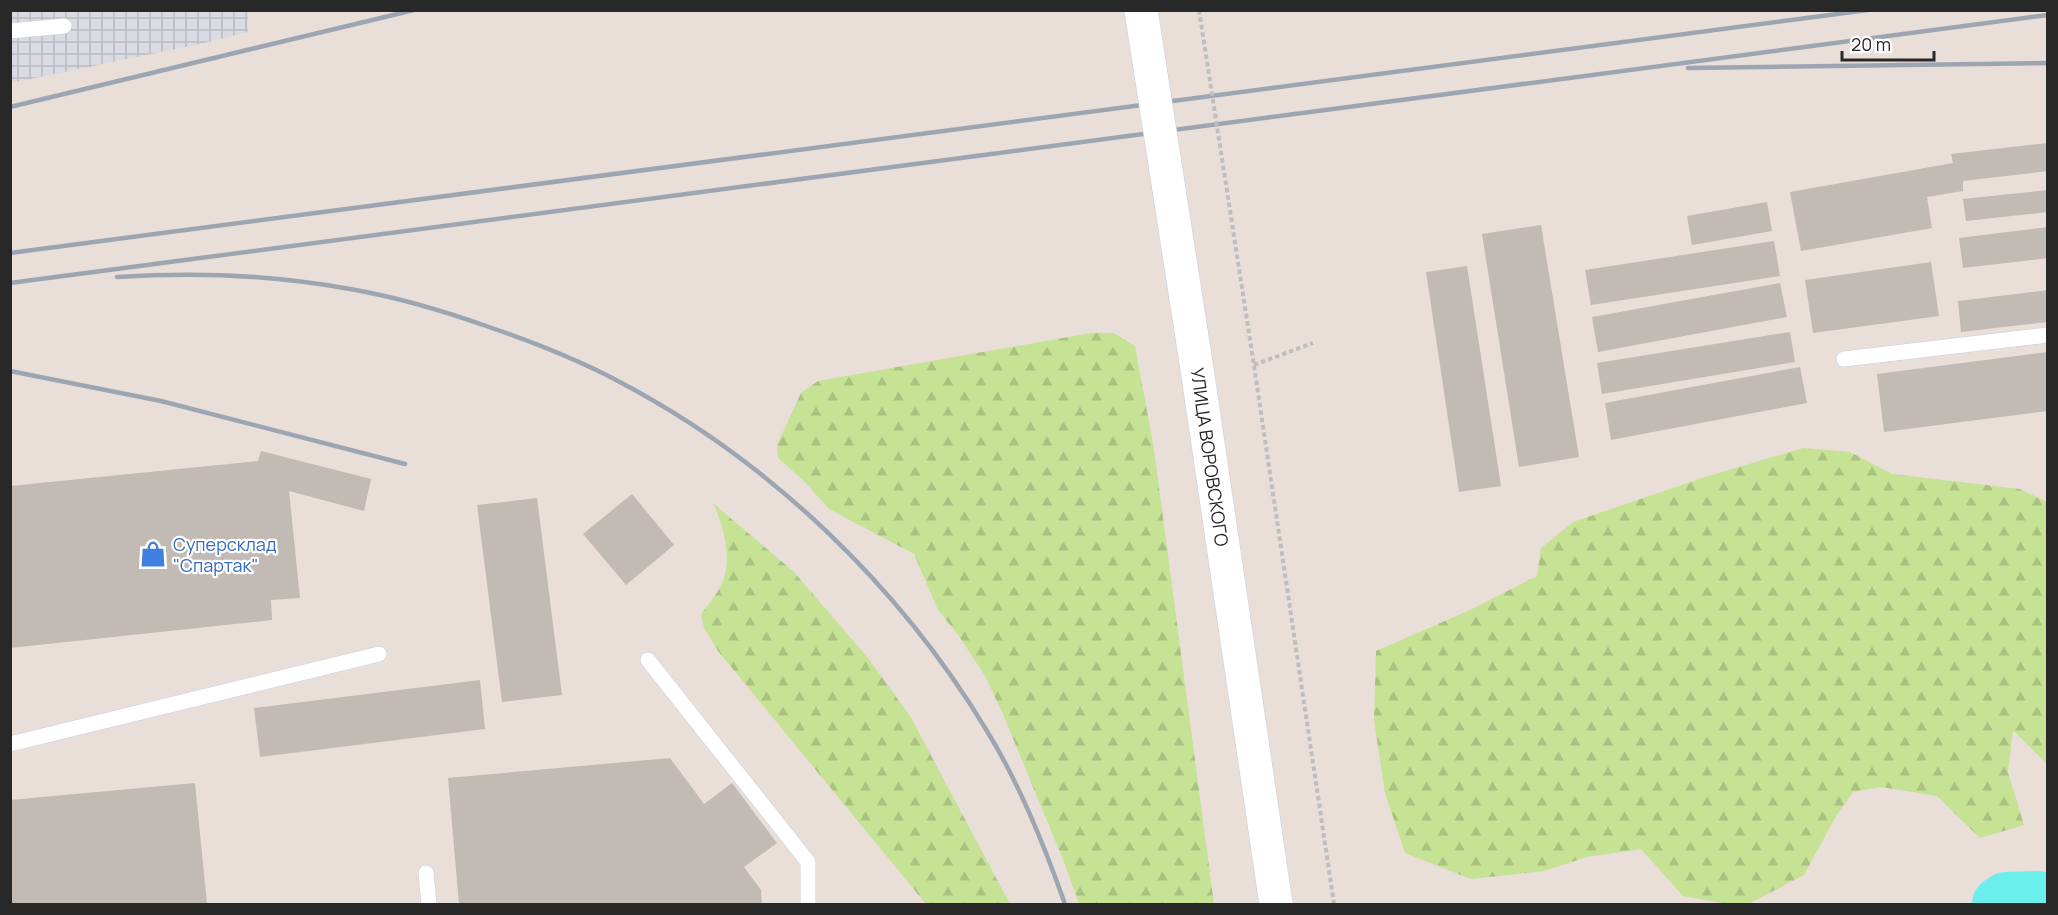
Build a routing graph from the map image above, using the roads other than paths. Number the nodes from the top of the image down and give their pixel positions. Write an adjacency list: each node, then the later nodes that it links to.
1 (1141, 10): 12 (main road, УЛИЦА ВОРОВСКОГО, bridge)
2 (64, 26): 3 (lane)
3 (10, 31)
4 (2048, 335): 5 (lane)
5 (1844, 359)
6 (379, 654): 8 (lane)
7 (648, 660): 11 (lane)
8 (10, 744)
9 (426, 873): 10 (lane)
10 (429, 904)
11 (808, 904)
12 (1276, 904)

